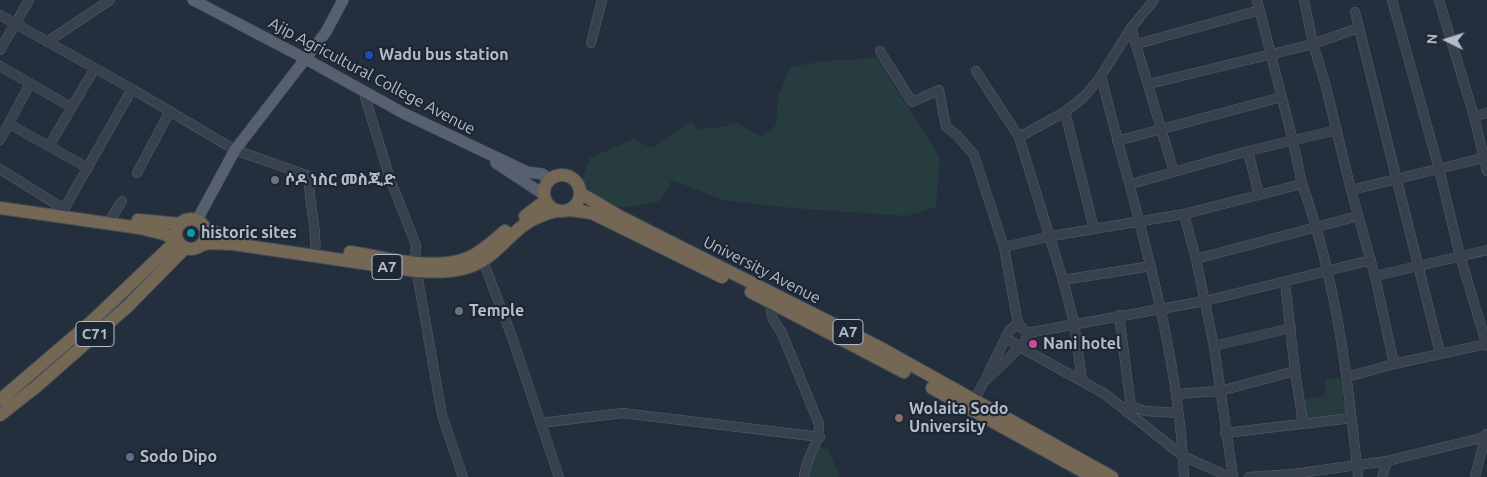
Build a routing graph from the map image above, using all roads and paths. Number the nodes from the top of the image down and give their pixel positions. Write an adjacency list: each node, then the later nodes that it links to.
1 (29, 0): 14 (street)
2 (110, 0): 17 (street)
3 (193, 0): 24 (main road, Ajip Agricultural College Avenue / A7)
4 (343, 0): 24 (main road)
5 (602, 0): 18 (street)
6 (1154, 0): 15 (street)
7 (1257, 0): 11 (street)
8 (1304, 0): 20 (street)
9 (1392, 0): 52 (street)
10 (1440, 0): 38 (street)
11 (1260, 10): 19 (street); 23 (street)
12 (1355, 12): 16 (street)
13 (0, 15): 14 (street)
14 (16, 25): 17 (street); 21 (street)
15 (1131, 28): 19 (street); 28 (street)
16 (1358, 28): 20 (street); 58 (street)
17 (47, 42): 26 (street)
18 (591, 43)
19 (1137, 44): 30 (street)
20 (1313, 44): 23 (street); 41 (street)
21 (0, 50)
22 (880, 51): 83 (street)
23 (1271, 54): 30 (street); 33 (street)
24 (304, 58): 32 (main road, Ajip Agricultural College Avenue / A7); 47 (main road)
25 (0, 66): 29 (street)
26 (95, 68): 31 (street); 34 (street)
27 (976, 71): 42 (street)
28 (1101, 76): 36 (street); 44 (street)
29 (30, 84): 34 (street); 39 (street)
30 (1149, 84): 40 (street)
31 (132, 89): 35 (street); 51 (street)
32 (362, 90): 49 (main road, Ajip Agricultural College Avenue / A7); 92 (street)
33 (1282, 97): 40 (street); 45 (street)
34 (71, 107): 46 (street)
35 (170, 111): 47 (street); 56 (street)
36 (1065, 112): 42 (street); 78 (street)
37 (1487, 112): 38 (street)
38 (1474, 116): 50 (street)
39 (9, 124): 43 (street); 46 (street)
40 (1162, 128): 44 (street); 54 (street)
41 (1337, 130): 45 (street); 61 (street)
42 (1019, 137): 80 (street)
43 (0, 140)
44 (1117, 141): 59 (street)
45 (1293, 141): 48 (street); 60 (street)
46 (49, 146): 51 (street)
47 (235, 150): 74 (main road); 85 (street)
48 (1248, 151): 54 (street); 63 (street)
49 (483, 152): 57 (main road, A7); 64 (main road, A7)
50 (1485, 158): 52 (street); 55 (street)
51 (88, 168): 70 (street)
52 (1439, 169): 58 (street); 86 (street)
53 (0, 170): 70 (street)
54 (1174, 172): 59 (street)
55 (1487, 172)
56 (137, 173)
57 (550, 179): 62 (highway, A7); 64 (highway, A7)
58 (1397, 179): 61 (street); 91 (street)
59 (1130, 184): 75 (street)
60 (1302, 184): 63 (street); 77 (street)
61 (1351, 190): 72 (street)
62 (580, 193): 69 (highway); 97 (highway, University Avenue / A7)
63 (1260, 195): 71 (street)
64 (544, 198): 68 (highway, A7); 92 (highway, A7)
65 (0, 201): 70 (highway)
66 (122, 201): 73 (street)
67 (0, 208): 70 (highway)
68 (556, 210): 69 (highway, A7); 88 (highway, A7)
69 (570, 210): 97 (highway, University Avenue / A7)
70 (64, 213): 73 (highway); 81 (highway)
71 (1184, 214): 75 (street); 87 (street)
72 (1358, 216): 77 (street); 89 (street)
73 (112, 217): 76 (highway)
74 (197, 220): 76 (highway); 79 (highway)
75 (1139, 223): 78 (street); 90 (street)
76 (180, 224): 81 (highway)
77 (1317, 226): 87 (street); 93 (street)
78 (1094, 229): 80 (street)
79 (206, 231): 82 (highway); 85 (highway, A7)
80 (1052, 236): 83 (street); 95 (street)
81 (181, 244): 82 (highway, A7); 117 (highway, C71); 121 (highway, C71)
82 (202, 245): 85 (highway, A7)
83 (1004, 246): 102 (street)
84 (1487, 250): 86 (street)
85 (315, 251): 92 (highway, A7)
86 (1460, 256): 91 (street); 106 (street)
87 (1196, 259): 98 (street)
88 (483, 260): 92 (highway, A7); 123 (street)
89 (1371, 260): 93 (street); 94 (street)
90 (1151, 266): 95 (street); 99 (street)
91 (1418, 266): 94 (street); 109 (street)
92 (416, 267): 131 (street)
93 (1328, 271): 96 (street); 112 (street)
94 (1375, 276): 110 (street)
95 (1063, 280): 101 (street)
96 (1285, 282): 98 (street); 103 (street)
97 (773, 299): 118 (highway, University Avenue / A7); 127 (street); 134 (highway, University Avenue / A7)
98 (1205, 301): 99 (street); 107 (street)
99 (1162, 309): 100 (street); 116 (street)
100 (1119, 315): 101 (street); 119 (street)
101 (1074, 323): 104 (street); 113 (street)
102 (1018, 324): 104 (street); 105 (street)
103 (1291, 328): 107 (street); 111 (street)
104 (1027, 333): 108 (street)
105 (1006, 338): 108 (street); 114 (street)
106 (1487, 345): 109 (street)
107 (1214, 346): 115 (street)
108 (1020, 347): 113 (street); 114 (street)
109 (1440, 353): 110 (street)
110 (1394, 364): 112 (street)
111 (1296, 371): 115 (street); 124 (street)
112 (1347, 377): 122 (street)
113 (1082, 380): 119 (street)
114 (983, 383): 118 (street)
115 (1220, 391): 116 (street); 125 (street)
116 (1176, 394): 120 (street)
117 (0, 400)
118 (974, 401): 135 (highway, University Avenue / A7)
119 (1128, 410): 120 (street); 128 (street)
120 (1178, 413): 128 (street)
121 (0, 415)
122 (1352, 418): 124 (street); 130 (street)
123 (540, 423): 127 (street); 132 (street)
124 (1303, 424): 125 (street)
125 (1225, 434): 137 (street)
126 (1486, 434): 129 (street); 141 (street)
127 (820, 436): 133 (street)
128 (1183, 456): 136 (street); 137 (street)
129 (1387, 461): 130 (street); 140 (street)
130 (1357, 464): 138 (street); 139 (street)
131 (463, 477)
132 (559, 477)
133 (804, 477)
134 (1093, 477)
135 (1112, 477)
136 (1184, 477)
137 (1232, 477)
138 (1249, 477)
139 (1358, 477)
140 (1382, 477)
141 (1475, 477)

